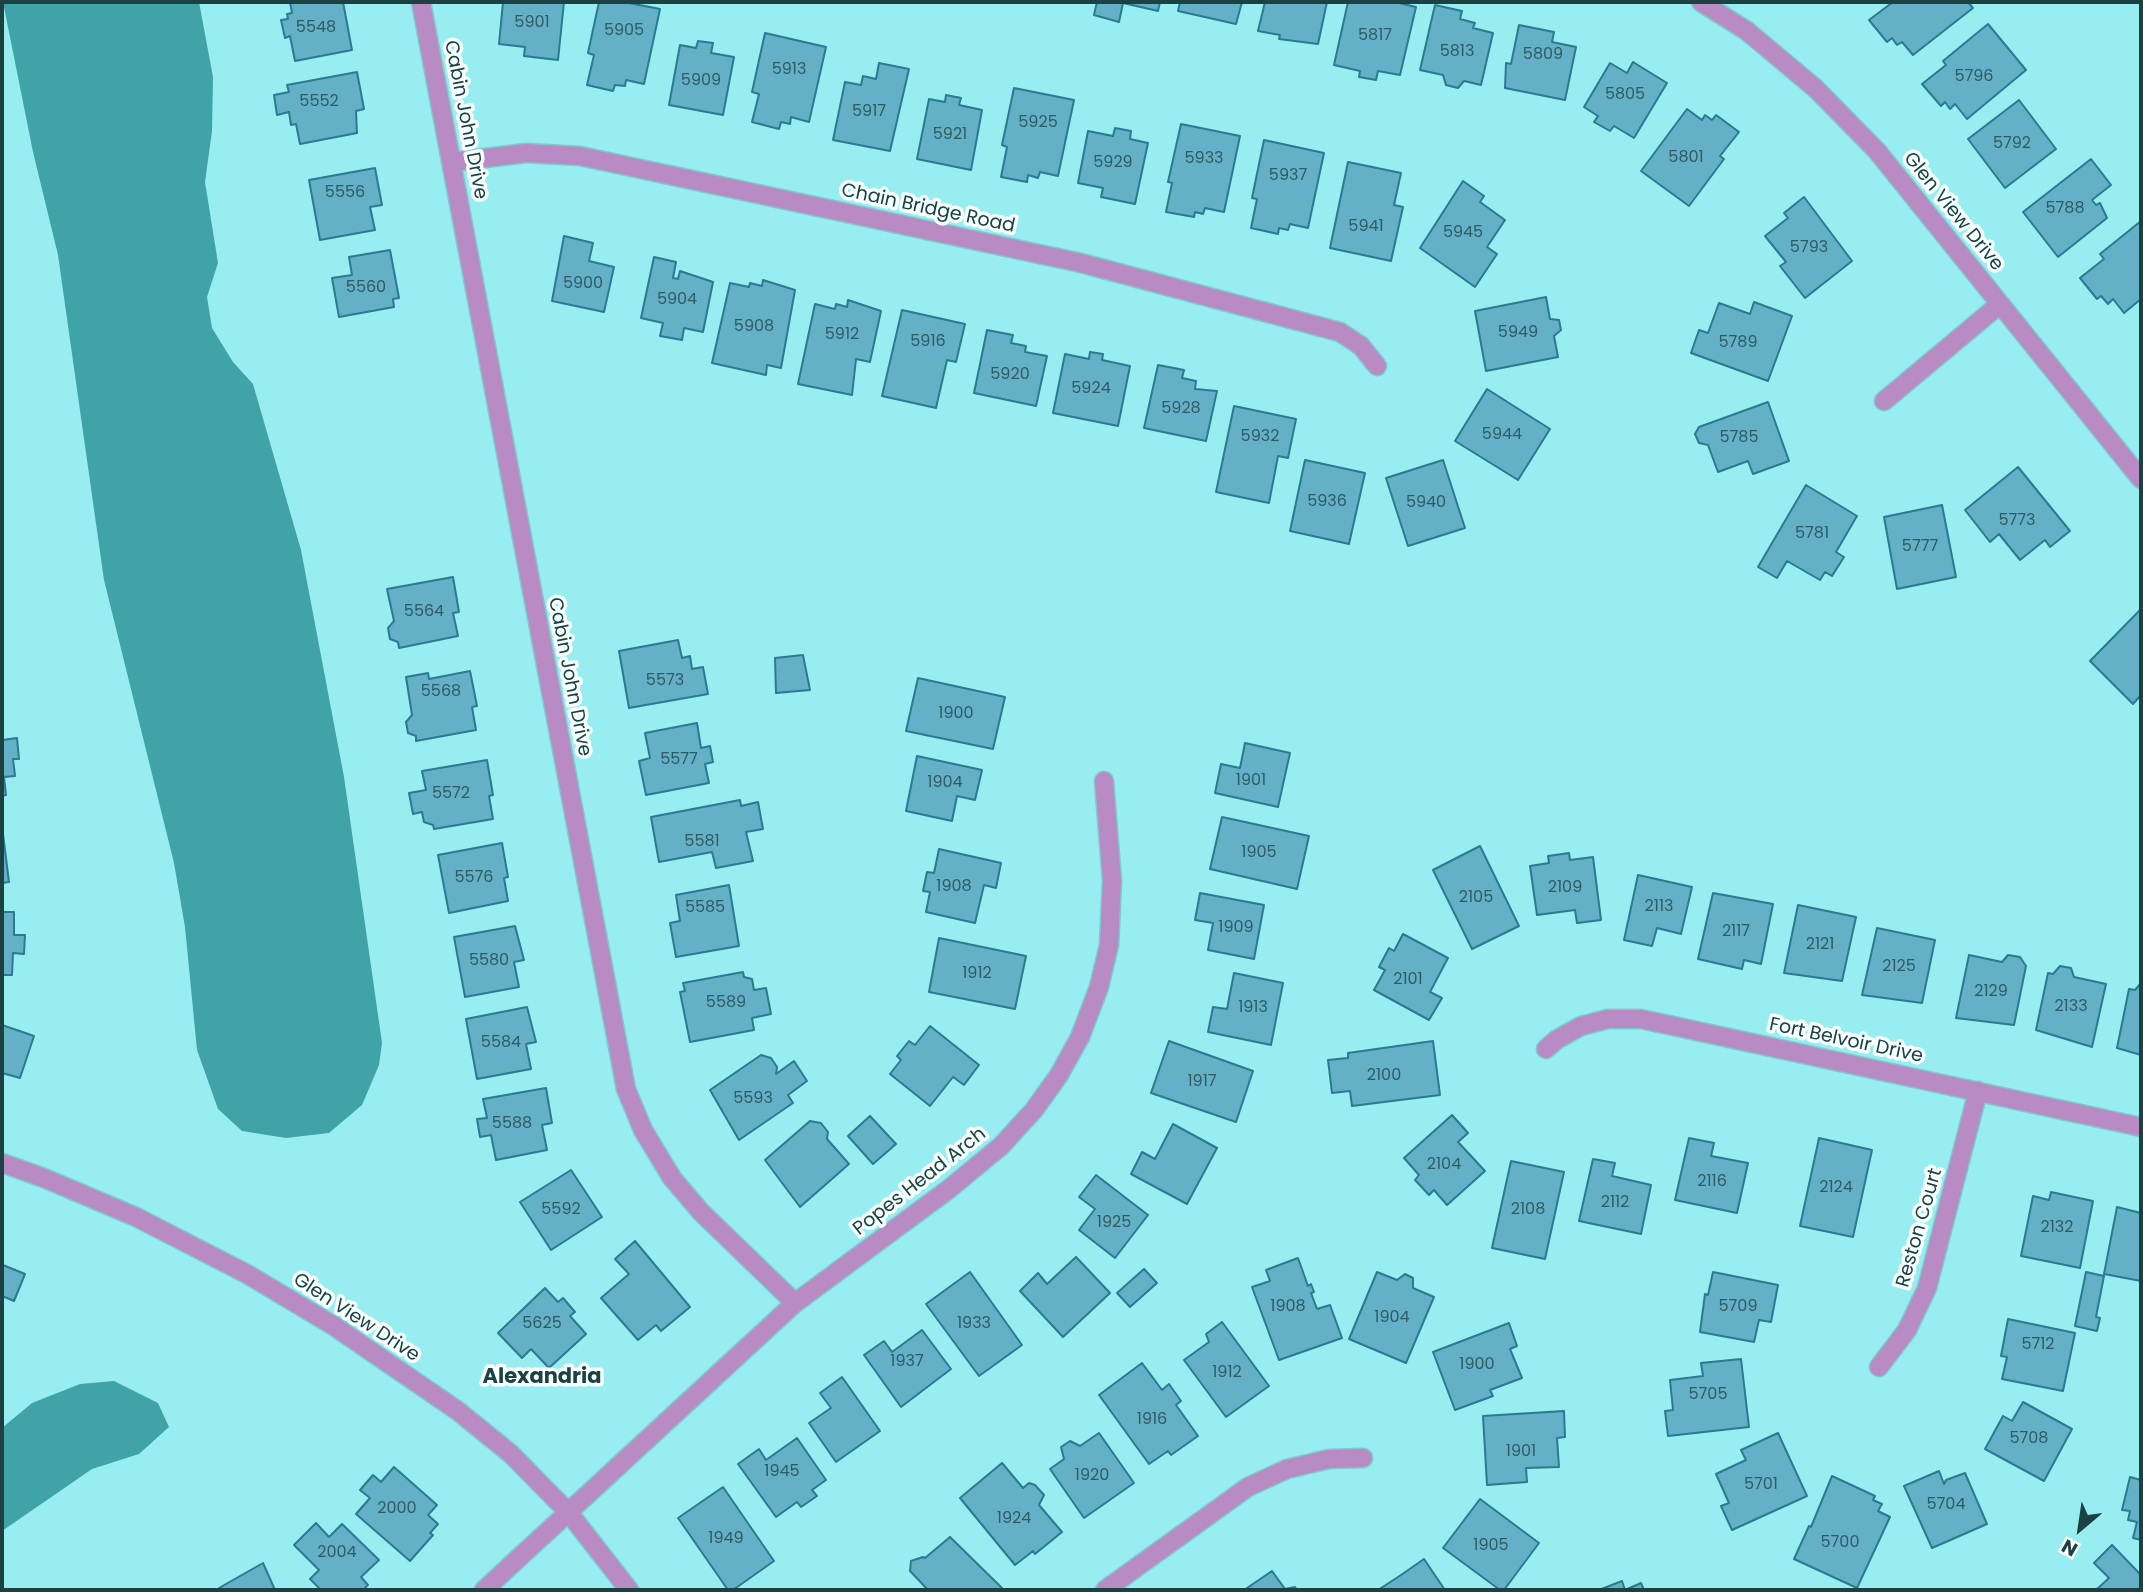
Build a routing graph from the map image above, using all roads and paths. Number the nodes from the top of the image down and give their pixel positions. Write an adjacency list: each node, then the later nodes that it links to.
1 (421, 2): 3 (street, Cabin John Drive)
2 (1701, 2): 4 (street, Glen View Drive)
3 (453, 162): 5 (street, Chain Bridge Road); 13 (street, Cabin John Drive)
4 (2000, 304): 6 (street); 7 (street, Glen View Drive)
5 (1377, 366)
6 (1884, 401)
7 (2141, 479)
8 (1104, 781): 13 (street, Popes Head Arch)
9 (1546, 1049): 10 (street, Fort Belvoir Drive)
10 (1978, 1091): 11 (street, Fort Belvoir Drive); 14 (street, Reston Court)
11 (2141, 1127)
12 (2, 1163): 16 (street, Glen View Drive)
13 (795, 1303): 16 (street, Popes Head Arch)
14 (1879, 1367)
15 (1363, 1458): 19 (street)
16 (569, 1513): 17 (street, Popes Head Arch); 18 (street, Glen View Drive)
17 (484, 1590)
18 (629, 1590)
19 (1105, 1590)

